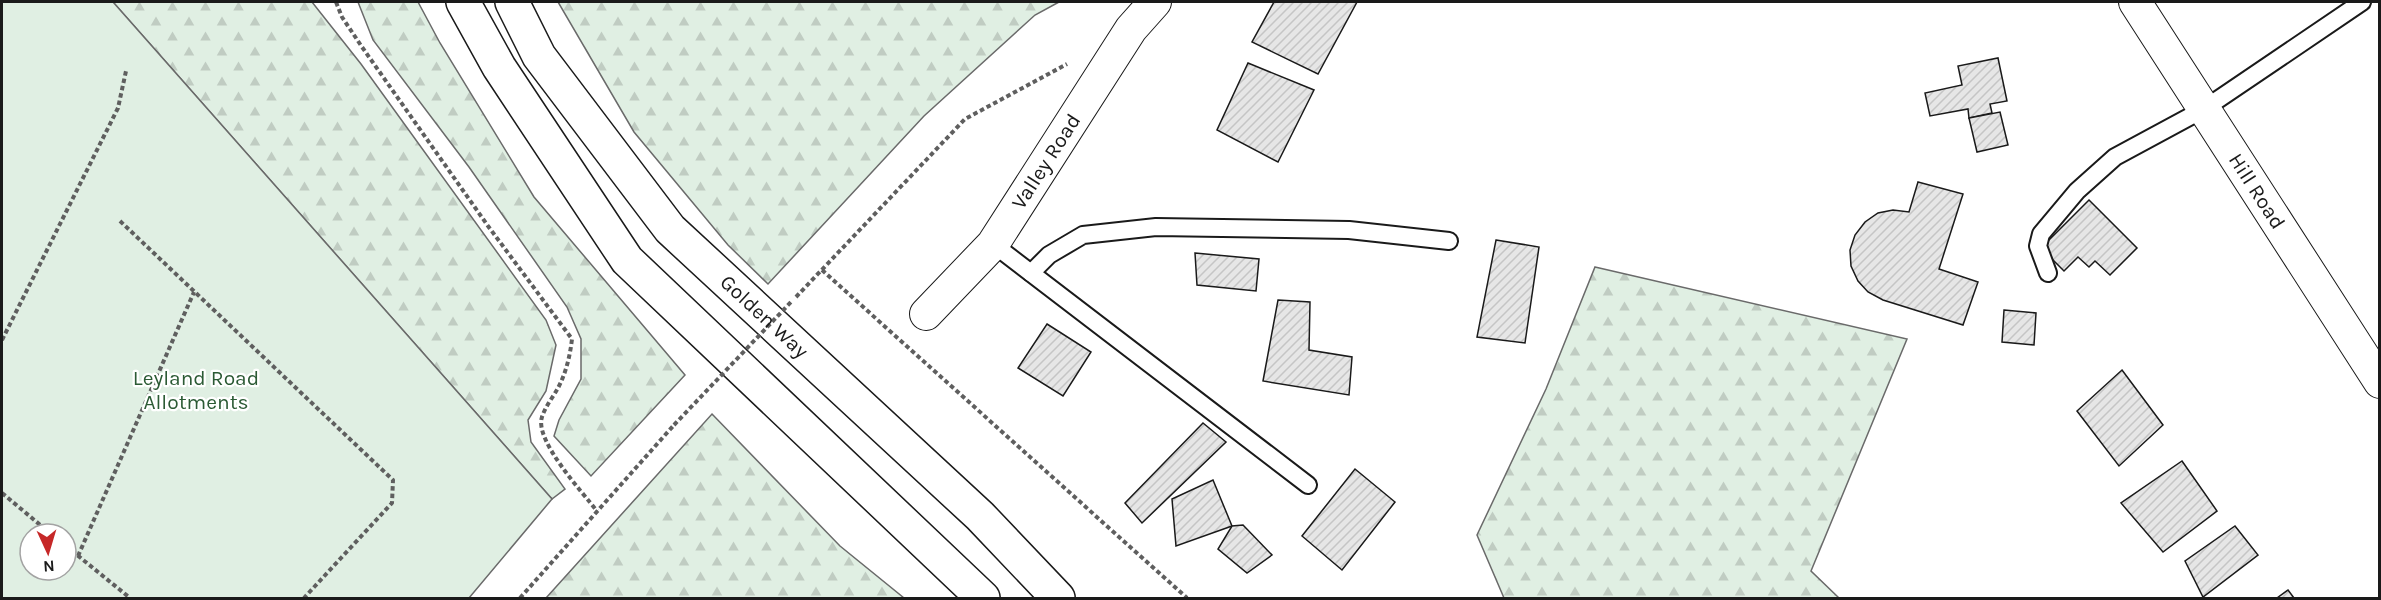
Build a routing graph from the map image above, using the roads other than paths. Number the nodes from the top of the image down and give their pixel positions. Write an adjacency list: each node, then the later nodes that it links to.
1 (463, 2): 14 (highway)
2 (512, 2): 15 (highway, Golden Way)
3 (1155, 2): 8 (street, Valley Road)
4 (2135, 2): 6 (street, Hill Road)
5 (2362, 2): 6 (lane)
6 (2204, 109): 10 (lane); 12 (street, Hill Road)
7 (1449, 242): 9 (lane)
8 (993, 244): 9 (lane); 11 (street, Valley Road)
9 (1031, 273): 13 (lane)
10 (2048, 273)
11 (926, 314)
12 (2379, 382)
13 (1308, 485)
14 (983, 598)
15 (1058, 598)

